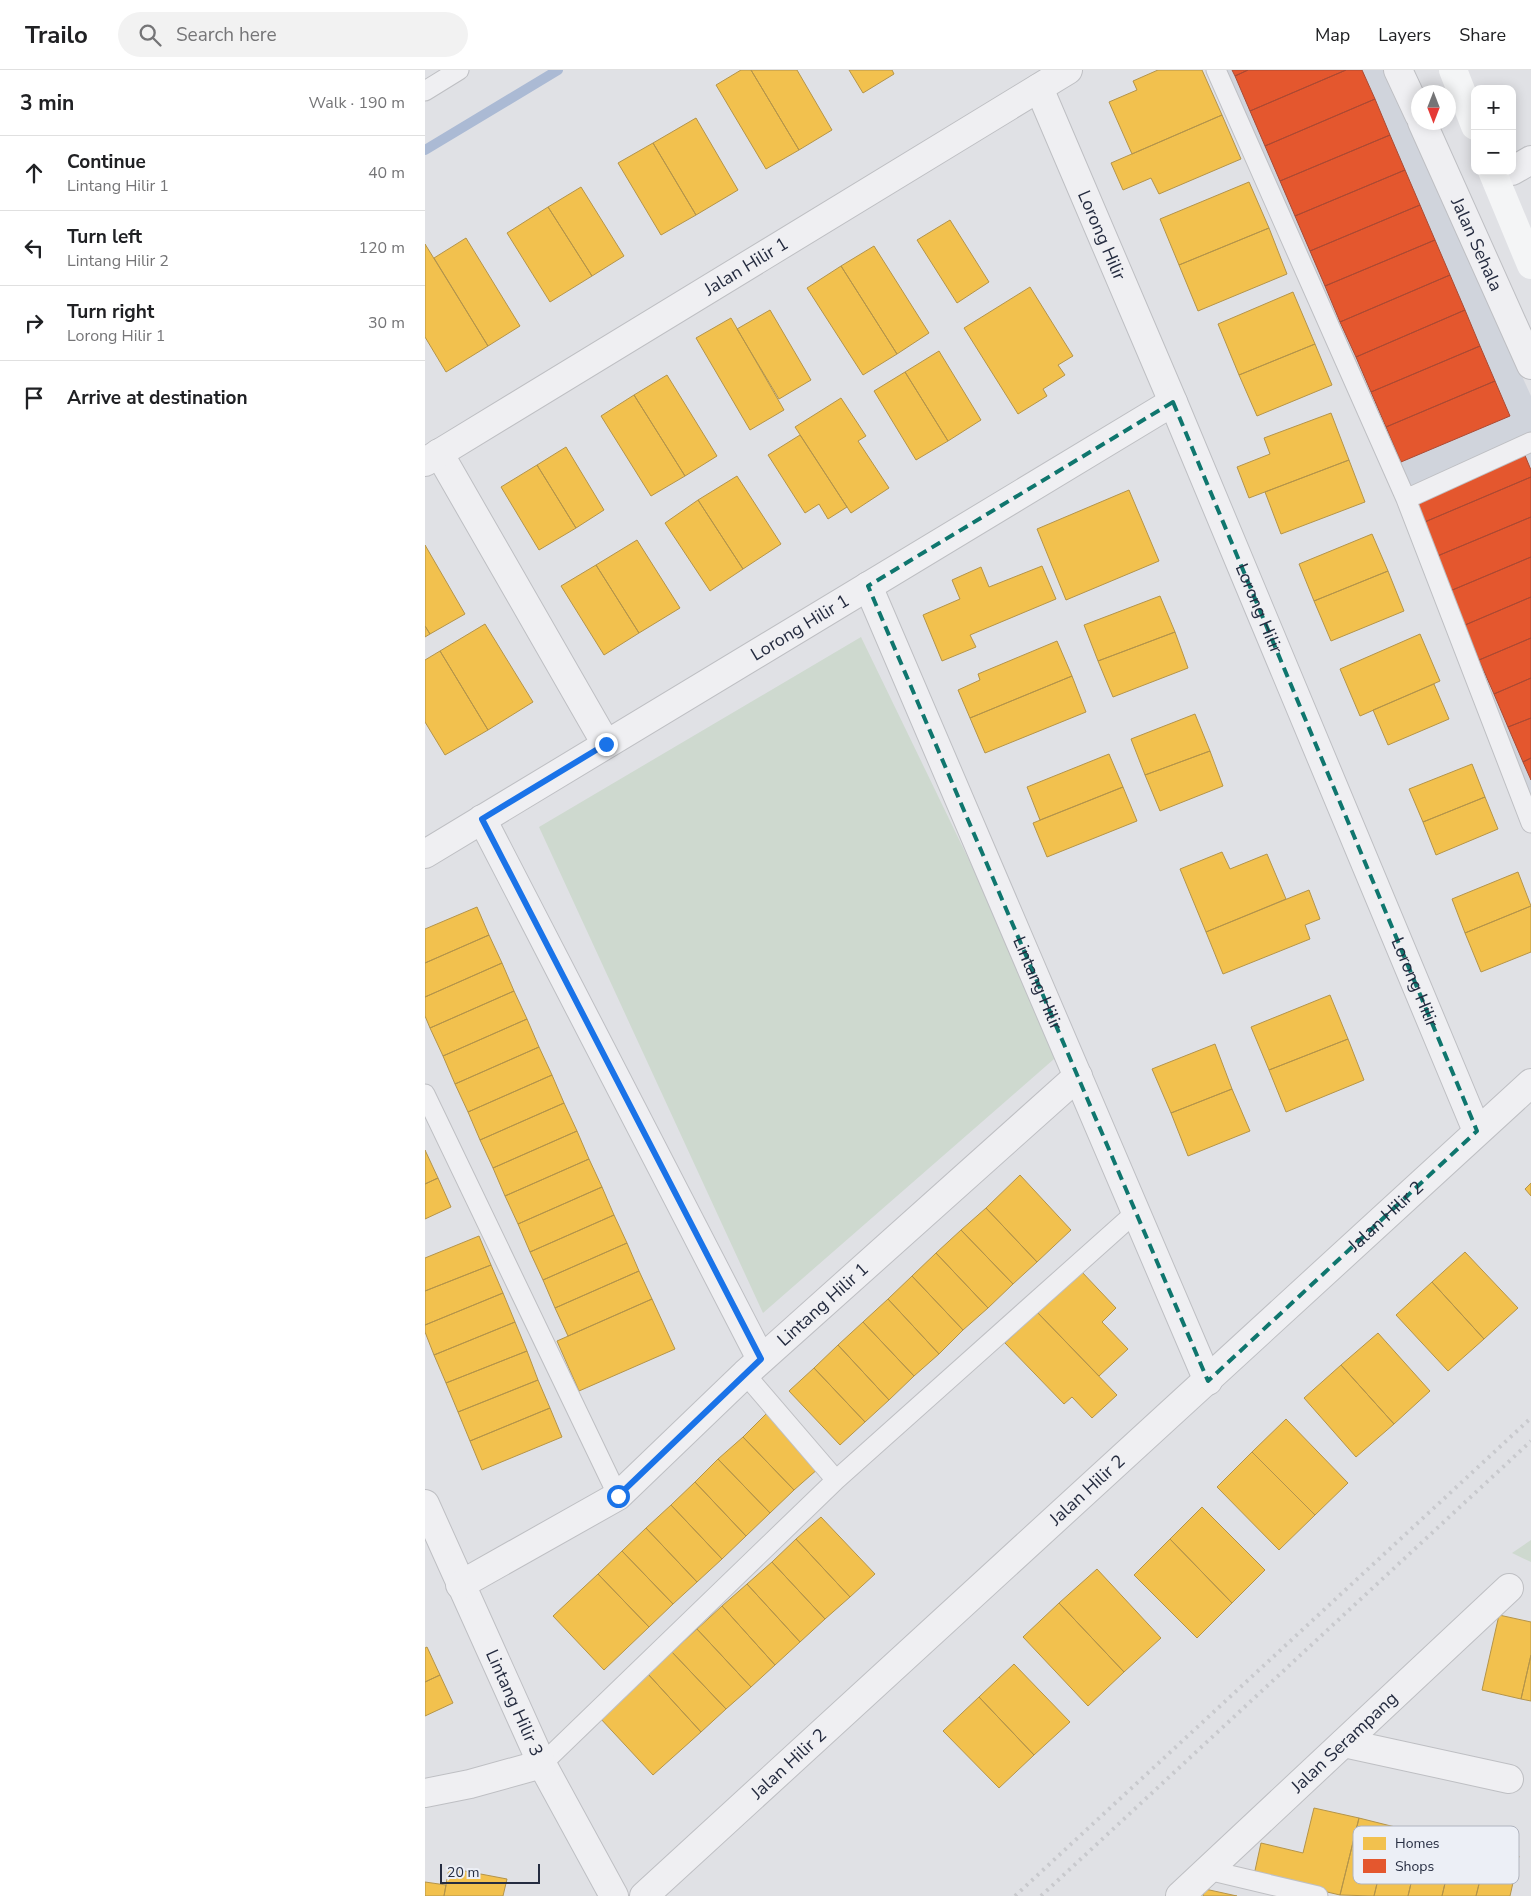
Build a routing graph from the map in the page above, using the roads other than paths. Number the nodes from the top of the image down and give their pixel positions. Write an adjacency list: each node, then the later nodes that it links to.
1 (459, 70): 7 (lane)
2 (1068, 70): 6 (street, Jalan Hilir 1)
3 (1216, 70): 19 (lane)
4 (1398, 70): 8 (street)
5 (1453, 70): 9 (street)
6 (1039, 88): 16 (street, Lorong Hilir); 18 (street, Jalan Hilir 1)
7 (425, 91)
8 (1411, 98)
9 (1471, 116)
10 (1426, 130): 15 (street, Jalan Sehala)
11 (1531, 160): 12 (street)
12 (1516, 168)
13 (1503, 175): 14 (street)
14 (1531, 265)
15 (1531, 365)
16 (1173, 402): 20 (street, Lorong Hilir 1); 28 (street, Lorong Hilir)
17 (1531, 442): 19 (lane)
18 (432, 457): 21 (street)
19 (1406, 499): 23 (lane)
20 (867, 586): 21 (street, Lorong Hilir 1); 25 (street, Lintang Hilir)
21 (606, 744): 22 (street, Lorong Hilir 1)
22 (482, 819): 24 (street, Lorong Hilir 1); 30 (street)
23 (1531, 823)
24 (425, 854)
25 (1078, 1076): 29 (street, Lintang Hilir); 30 (street, Lintang Hilir 1)
26 (1531, 1083): 28 (street, Jalan Hilir 2)
27 (425, 1094): 33 (lane)
28 (1477, 1131): 31 (street, Jalan Hilir 2)
29 (1136, 1212): 31 (street, Lintang Hilir); 32 (lane)
30 (753, 1366): 32 (lane); 33 (street, Lintang Hilir 1)
31 (1208, 1381): 43 (street, Jalan Hilir 2)
32 (836, 1480): 38 (lane)
33 (618, 1496): 35 (street, Lintang Hilir 1)
34 (425, 1504): 35 (street, Lintang Hilir 3)
35 (460, 1585): 38 (street, Lintang Hilir 3)
36 (1509, 1588): 37 (street, Jalan Serampang)
37 (1344, 1743): 39 (street); 41 (street, Jalan Serampang)
38 (542, 1764): 40 (street); 42 (street, Lintang Hilir 3)
39 (1509, 1778)
40 (425, 1793)
41 (1208, 1870): 44 (street, Jalan Serampang); 45 (lane)
42 (614, 1896)
43 (644, 1896)
44 (1181, 1896)
45 (1318, 1896)

